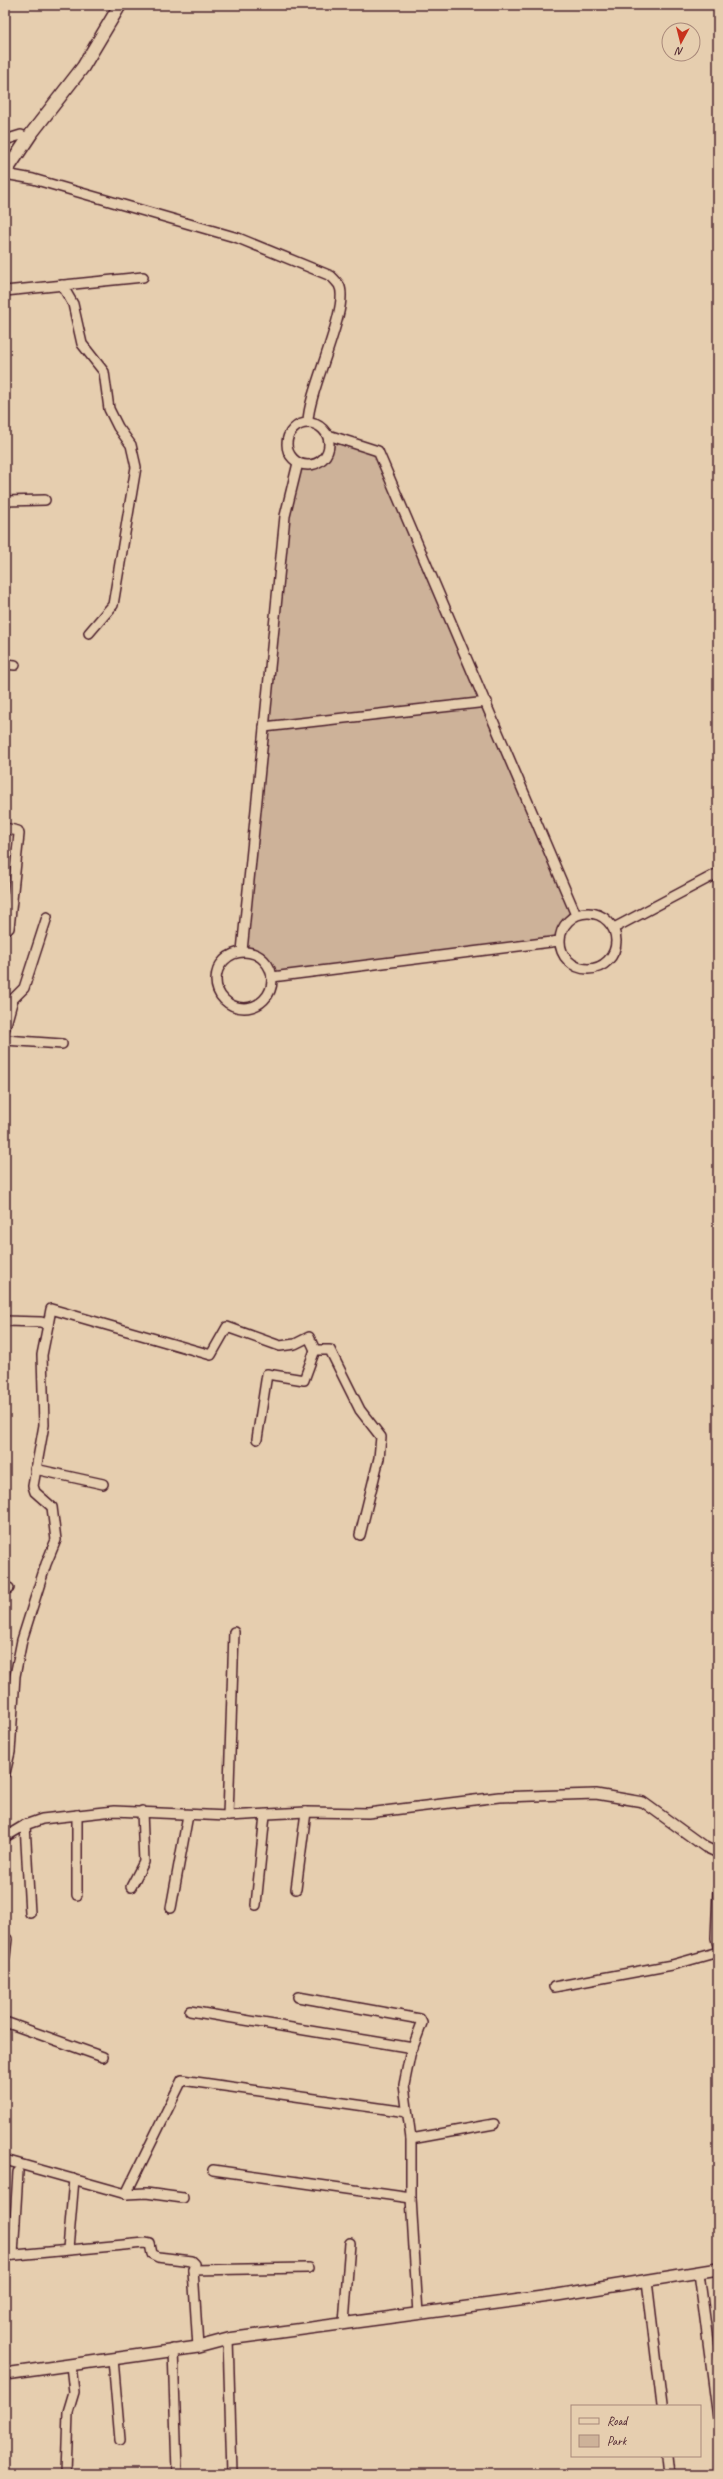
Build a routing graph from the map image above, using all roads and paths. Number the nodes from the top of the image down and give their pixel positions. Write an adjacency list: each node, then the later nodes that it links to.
1 (120, 5): 2 (main road)
2 (28, 139): 3 (street); 4 (main road)
3 (5, 140)
4 (5, 174): 8 (street)
5 (143, 277): 6 (street)
6 (62, 285): 7 (street); 13 (street)
7 (5, 291)
8 (308, 422): 9 (street); 10 (street)
9 (328, 435): 10 (street); 16 (street)
10 (298, 463): 17 (street)
11 (45, 500): 12 (street)
12 (5, 501)
13 (89, 633)
14 (5, 664): 15 (street)
15 (15, 665)
16 (487, 702): 17 (street); 20 (street)
17 (264, 727): 25 (street)
18 (5, 828): 22 (street)
19 (718, 873): 23 (street)
20 (576, 915): 23 (street); 24 (street)
21 (47, 917): 27 (street)
22 (9, 928)
23 (614, 928): 24 (street)
24 (559, 941): 26 (street)
25 (242, 951): 26 (street); 26 (street)
26 (272, 978)
27 (5, 1028)
28 (5, 1040): 29 (street)
29 (62, 1044)
30 (5, 1321): 31 (street)
31 (48, 1325): 32 (street); 34 (street)
32 (315, 1350): 33 (street); 36 (street)
33 (257, 1439)
34 (35, 1469): 35 (street); 38 (street)
35 (103, 1484)
36 (360, 1535)
37 (234, 1632): 44 (street)
38 (5, 1773)
39 (142, 1812): 41 (street); 42 (street); 48 (street)
40 (306, 1812): 43 (street); 47 (street); 49 (street)
41 (76, 1815): 45 (street); 51 (street)
42 (188, 1815): 44 (street); 53 (street)
43 (266, 1815): 44 (street); 52 (street)
44 (228, 1816)
45 (25, 1824): 46 (street); 54 (street)
46 (5, 1836)
47 (718, 1853)
48 (131, 1887)
49 (296, 1889)
50 (718, 1890): 56 (street)
51 (76, 1895)
52 (256, 1905)
53 (171, 1908)
54 (30, 1913)
55 (7, 1939): 58 (street)
56 (717, 1940)
57 (718, 1952): 59 (street)
58 (5, 1956)
59 (554, 1987)
60 (298, 1997): 63 (street)
61 (190, 2011): 63 (street)
62 (5, 2022): 64 (street)
63 (413, 2048): 65 (street)
64 (103, 2057)
65 (407, 2112): 67 (street); 72 (street)
66 (494, 2124): 67 (street)
67 (411, 2139): 74 (street)
68 (5, 2160): 71 (street)
69 (213, 2170): 74 (street)
70 (18, 2172): 77 (street)
71 (74, 2179): 72 (street); 76 (street)
72 (126, 2194): 73 (street)
73 (184, 2198)
74 (411, 2198): 83 (street)
75 (350, 2243): 84 (street)
76 (68, 2249): 77 (street); 80 (street)
77 (9, 2255)
78 (308, 2268): 80 (street)
79 (718, 2269): 81 (street)
80 (193, 2270): 86 (street)
81 (699, 2273): 82 (street); 92 (street)
82 (647, 2281): 83 (street); 91 (street)
83 (418, 2314): 84 (street)
84 (344, 2323): 85 (street)
85 (228, 2339): 86 (street); 97 (street)
86 (198, 2347): 87 (street)
87 (173, 2349): 88 (street); 95 (street)
88 (113, 2359): 89 (street); 93 (street)
89 (71, 2365): 90 (street); 96 (street)
90 (5, 2374)
91 (662, 2405)
92 (718, 2418)
93 (120, 2440)
94 (668, 2457): 98 (street)
95 (177, 2471)
96 (66, 2474)
97 (232, 2474)
98 (670, 2474)

